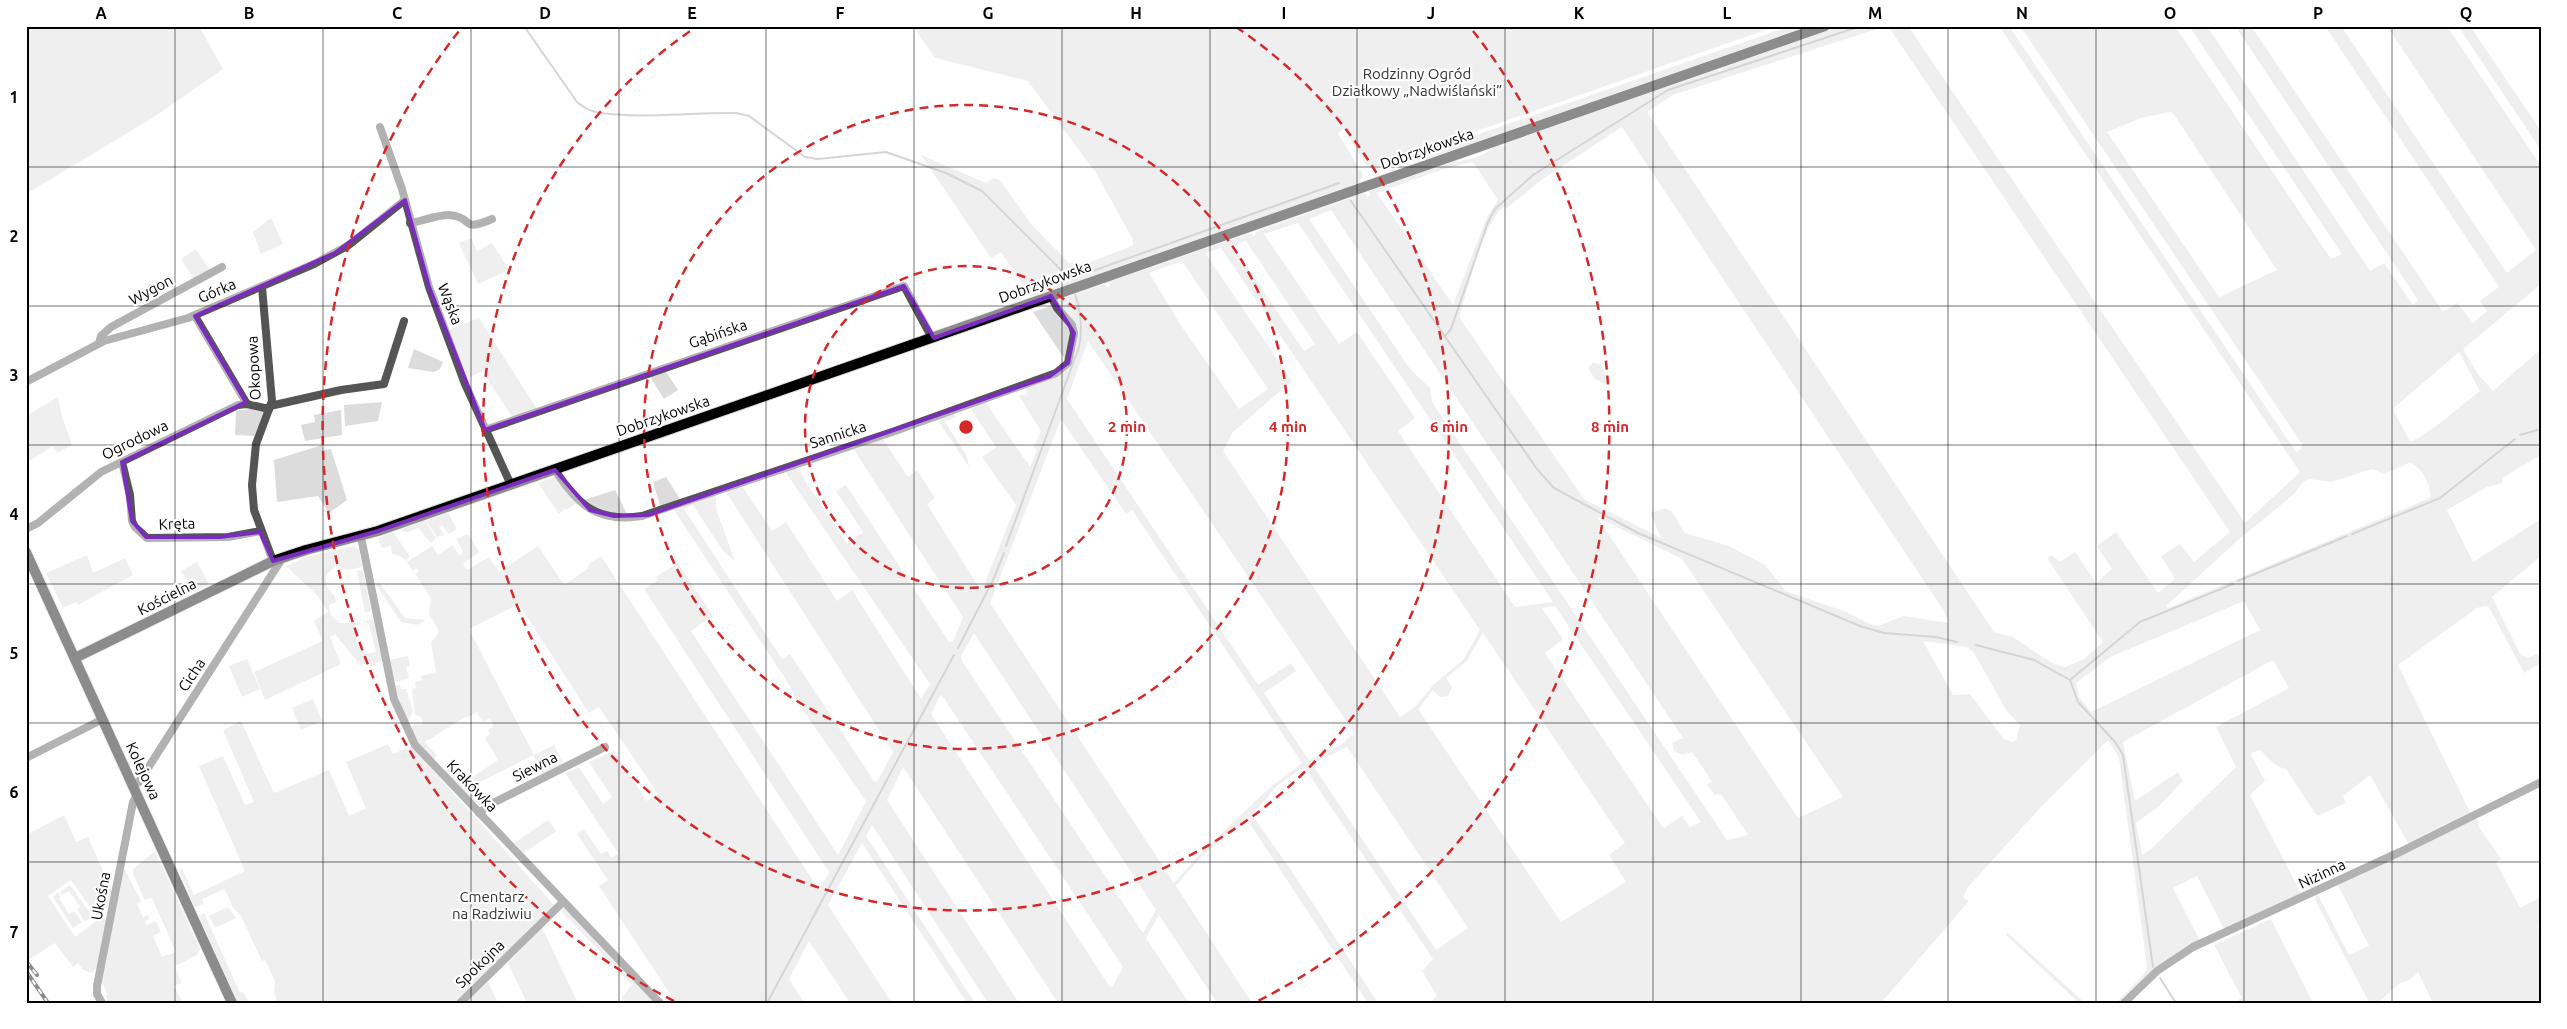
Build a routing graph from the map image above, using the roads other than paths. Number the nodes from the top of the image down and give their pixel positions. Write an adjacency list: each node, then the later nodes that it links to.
1 (1825, 26): 8 (main road, Dobrzykowska)
2 (380, 127): 3 (street, Wąska)
3 (405, 200): 5 (street, Wąska); 7 (street, Górka)
4 (492, 219): 5 (street)
5 (410, 223): 16 (street, Wąska)
6 (222, 267): 12 (street, Wygon)
7 (262, 287): 9 (street, Górka); 15 (street, Okopowa)
8 (1051, 296): 11 (main road, Dobrzykowska); 18 (street, Sannicka)
9 (195, 316): 12 (street, Górka); 14 (street)
10 (404, 321): 15 (street)
11 (932, 338): 16 (street, Gąbińska); 18 (main road, Dobrzykowska)
12 (99, 343): 13 (street, Górka)
13 (26, 382)
14 (247, 404): 15 (street); 17 (street, Ogrodowa)
15 (270, 408): 21 (street, Okopowa)
16 (485, 430): 19 (street, Wąska)
17 (122, 462): 20 (street, Ogrodowa); 21 (street, Kręta)
18 (555, 470): 19 (main road, Dobrzykowska)
19 (512, 485): 22 (main road, Dobrzykowska)
20 (26, 529)
21 (260, 531): 24 (street, Okopowa)
22 (361, 537): 24 (main road, Dobrzykowska); 34 (street, Krakówka)
23 (26, 552): 27 (main road, Kolejowa)
24 (278, 559): 25 (main road, Kościelna); 26 (street, Cicha)
25 (262, 566): 26 (street); 27 (main road, Kościelna)
26 (272, 577): 32 (street, Cicha)
27 (75, 658): 28 (main road, Kolejowa)
28 (103, 720): 30 (street); 32 (main road, Kolejowa)
29 (604, 747): 34 (street, Siewna)
30 (26, 758)
31 (2541, 782): 40 (street, Nizinna)
32 (132, 785): 33 (main road, Kolejowa)
33 (137, 796): 36 (street, Ukośna); 37 (main road, Kolejowa)
34 (478, 813): 35 (street, Krakówka)
35 (563, 902): 38 (street, Spokojna); 39 (street, Krakówka)
36 (102, 1003)
37 (232, 1003)
38 (460, 1003)
39 (660, 1003)
40 (2124, 1003)

